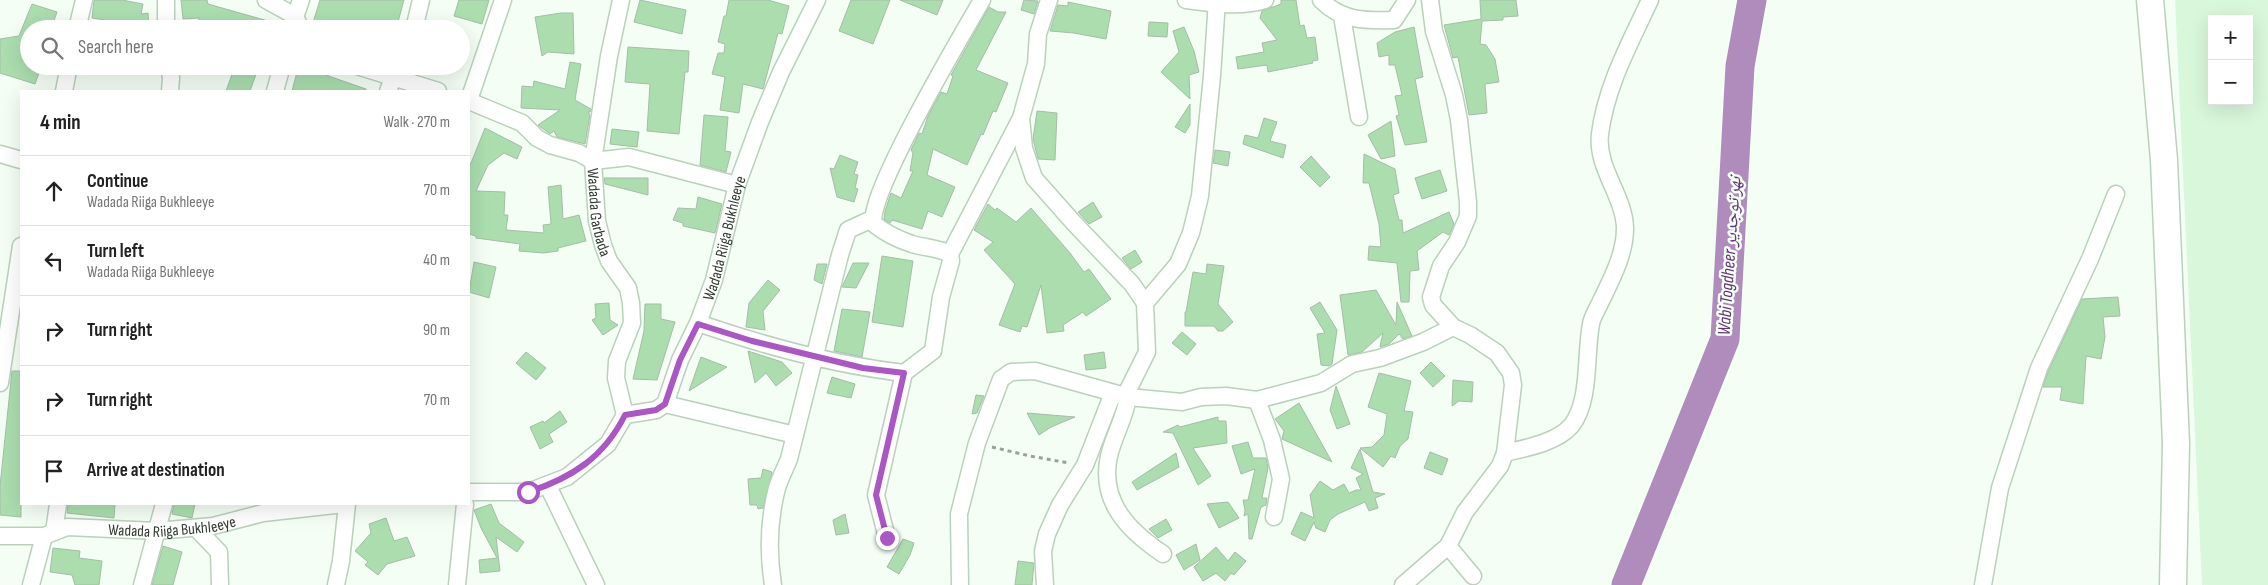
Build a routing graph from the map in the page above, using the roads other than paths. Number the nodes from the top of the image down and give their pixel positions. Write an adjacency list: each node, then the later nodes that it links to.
1 (84, 0): 20 (street)
2 (166, 0): 21 (street)
3 (266, 0): 22 (street)
4 (301, 0): 23 (street)
5 (421, 0): 24 (street)
6 (503, 0): 33 (street)
7 (621, 0): 39 (street, Wadada Garbada)
8 (817, 0): 40 (street, Wadada Riiga Bukhleeye)
9 (982, 0): 42 (street)
10 (1049, 0): 36 (street)
11 (1186, 0): 18 (street)
12 (1265, 0): 18 (street)
13 (1321, 0): 19 (street)
14 (1407, 0): 19 (street)
15 (1430, 0): 47 (street)
16 (1650, 0): 56 (street)
17 (2150, 0): 85 (highway)
18 (1218, 2): 45 (street)
19 (1342, 16): 35 (street)
20 (79, 20)
21 (166, 20)
22 (290, 20)
23 (297, 20)
24 (416, 20)
25 (67, 75): 29 (street)
26 (170, 75): 30 (street)
27 (279, 75): 31 (street)
28 (393, 78): 32 (street)
29 (64, 90)
30 (170, 90)
31 (275, 90)
32 (435, 90)
33 (470, 97)
34 (470, 100): 39 (street)
35 (1359, 117)
36 (1021, 118): 44 (street); 45 (street)
37 (0, 154): 38 (street)
38 (20, 160)
39 (593, 161): 40 (street); 54 (street, Wadada Garbada)
40 (737, 186): 46 (street, Wadada Riiga Bukhleeye)
41 (2116, 194): 84 (street)
42 (872, 219): 44 (street); 48 (street)
43 (20, 253): 50 (street)
44 (950, 254): 49 (street)
45 (1145, 303): 51 (street)
46 (698, 324): 48 (street); 53 (street, Wadada Riiga Bukhleeye)
47 (1453, 327): 52 (street); 56 (street)
48 (816, 356): 49 (street); 55 (street)
49 (904, 373): 70 (street)
50 (0, 383)
51 (1122, 395): 52 (street); 72 (street); 74 (street); 82 (street)
52 (1257, 400): 65 (street)
53 (665, 404): 54 (street); 55 (street)
54 (625, 415): 57 (street)
55 (795, 435): 81 (street)
56 (1505, 453): 71 (street)
57 (548, 486): 58 (street); 80 (street)
58 (470, 492)
59 (58, 505): 68 (street)
60 (164, 505): 67 (street)
61 (325, 505): 64 (street, Wadada Riiga Bukhleeye)
62 (345, 505): 78 (street)
63 (465, 505): 79 (street)
64 (265, 508): 66 (street, Wadada Riiga Bukhleeye)
65 (1274, 517)
66 (196, 528): 67 (street, Wadada Riiga Bukhleeye); 77 (street)
67 (157, 531): 68 (street, Wadada Riiga Bukhleeye); 76 (street)
68 (49, 534): 69 (street, Wadada Riiga Bukhleeye); 75 (street)
69 (0, 536)
70 (887, 538)
71 (1448, 546): 73 (street); 83 (street)
72 (1163, 554)
73 (1473, 576)
74 (958, 582)
75 (31, 585)
76 (142, 585)
77 (220, 585)
78 (336, 585)
79 (456, 585)
80 (596, 585)
81 (773, 585)
82 (1045, 585)
83 (1403, 585)
84 (1984, 585)
85 (2173, 585)

